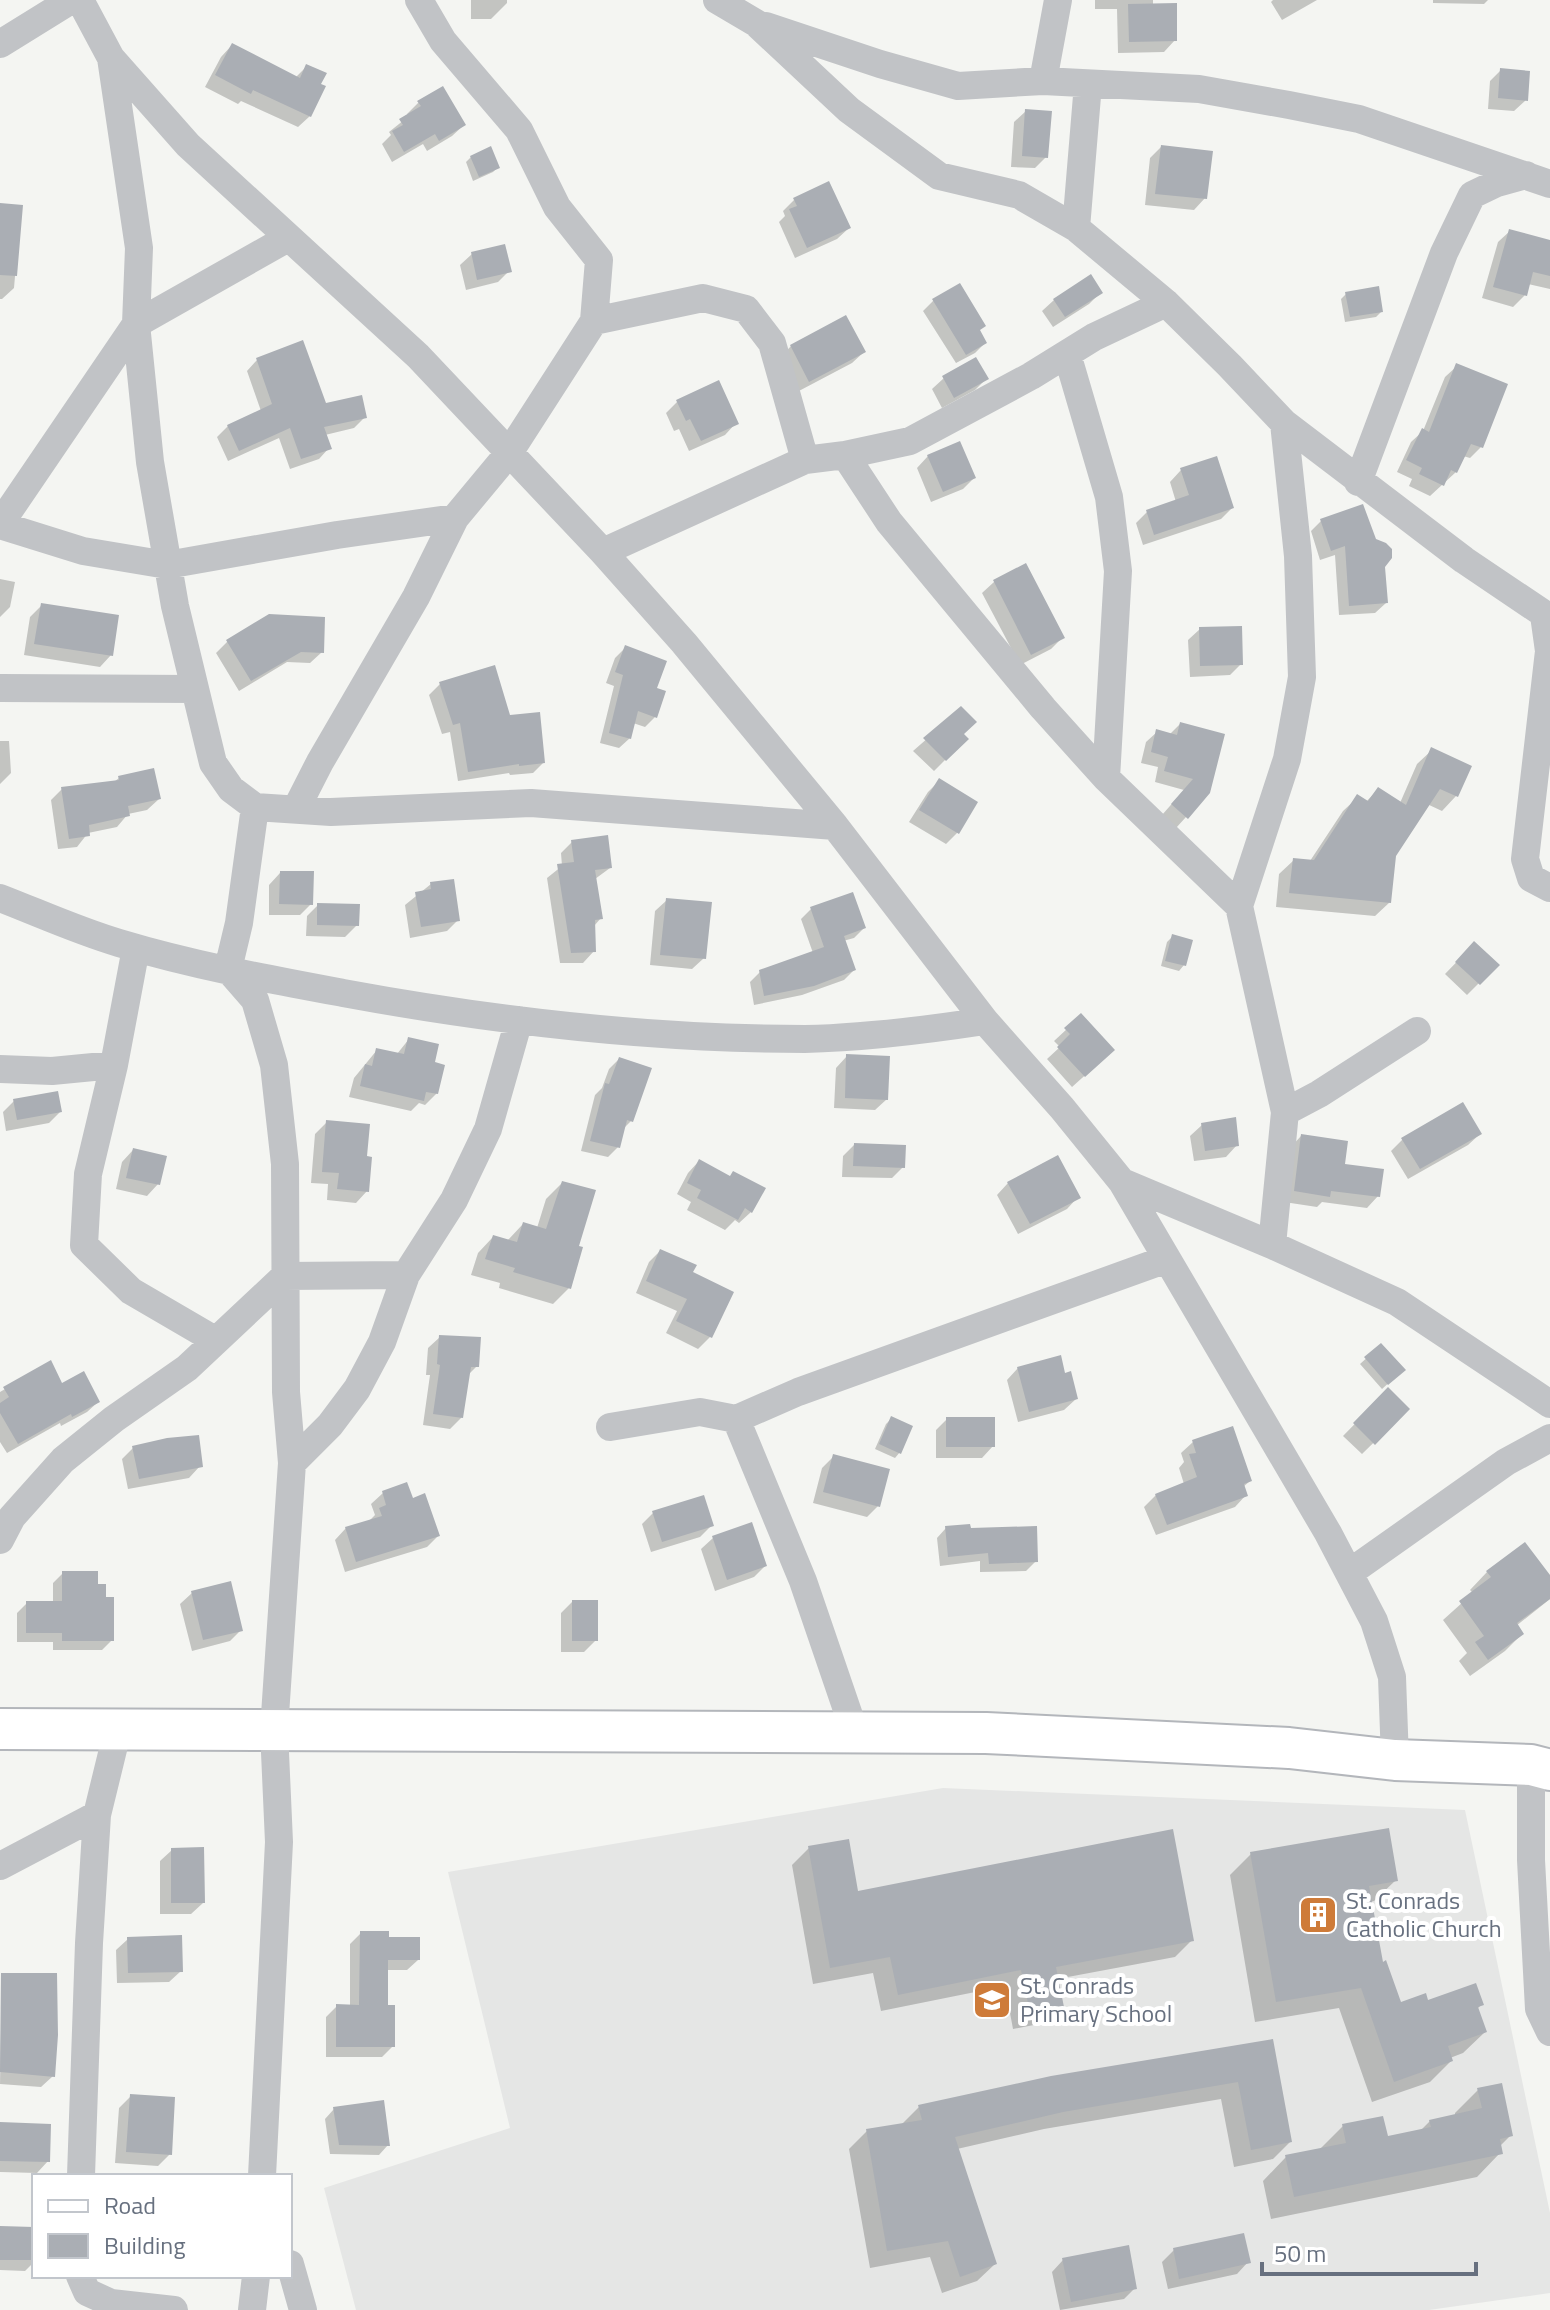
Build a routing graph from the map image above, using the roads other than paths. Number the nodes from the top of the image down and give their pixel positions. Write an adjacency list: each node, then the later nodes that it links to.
1 (71, 0): 7 (street)
2 (80, 0): 8 (street)
3 (419, 0): 17 (street)
4 (717, 0): 6 (street)
5 (1058, 0): 9 (street)
6 (756, 23): 9 (street); 14 (street)
7 (0, 44)
8 (111, 58): 15 (street); 18 (street)
9 (1043, 81): 10 (street)
10 (1088, 84): 12 (street); 14 (street)
11 (1550, 172): 12 (street)
12 (1520, 176): 13 (street); 24 (street)
13 (1550, 184)
14 (1076, 228): 16 (street)
15 (288, 238): 18 (street); 21 (street)
16 (1166, 303): 19 (street); 20 (street)
17 (594, 321): 21 (street); 23 (street)
18 (136, 324): 26 (street); 28 (street)
19 (1067, 354): 22 (street); 32 (street)
20 (1284, 423): 24 (street); 38 (street)
21 (509, 453): 25 (street); 27 (street)
22 (845, 455): 23 (street); 32 (street)
23 (805, 460): 27 (street)
24 (1358, 482): 29 (street)
25 (455, 518): 28 (street); 34 (street)
26 (0, 524): 28 (street)
27 (603, 552): 35 (street)
28 (167, 565): 31 (street)
29 (1547, 616): 36 (street)
30 (0, 688): 31 (street)
31 (195, 689): 33 (street)
32 (1106, 778): 38 (street)
33 (255, 807): 34 (street); 40 (street)
34 (296, 809): 35 (street)
35 (835, 826): 42 (street)
36 (1550, 888)
37 (0, 898): 39 (street)
38 (1239, 906): 46 (street)
39 (136, 948): 40 (street); 44 (street)
40 (228, 969): 41 (street); 51 (street)
41 (519, 1020): 42 (street); 50 (street)
42 (985, 1021): 47 (street)
43 (1417, 1031): 46 (street)
44 (114, 1065): 45 (street); 52 (street)
45 (0, 1069)
46 (1285, 1112): 48 (street)
47 (1122, 1182): 48 (street); 49 (street)
48 (1272, 1245): 53 (street)
49 (1167, 1259): 54 (street); 59 (street)
50 (406, 1275): 51 (street); 57 (street)
51 (285, 1276): 52 (street); 57 (street)
52 (215, 1340): 58 (street)
53 (1550, 1404)
54 (736, 1419): 55 (street); 63 (street)
55 (610, 1427)
56 (1550, 1438): 59 (street)
57 (292, 1463): 62 (street)
58 (0, 1540)
59 (1349, 1573): 64 (street)
60 (0, 1729): 61 (main road)
61 (118, 1729): 62 (main road); 66 (street)
62 (274, 1730): 63 (main road); 69 (street)
63 (855, 1733): 64 (main road)
64 (1395, 1760): 65 (main road)
65 (1540, 1768): 68 (street)
66 (97, 1815): 67 (street); 70 (street)
67 (0, 1866)
68 (1550, 2032)
69 (263, 2173)
70 (81, 2174)
71 (292, 2271): 76 (street)
72 (81, 2278): 74 (street)
73 (256, 2278): 75 (street)
74 (174, 2310)
75 (252, 2310)
76 (303, 2310)

